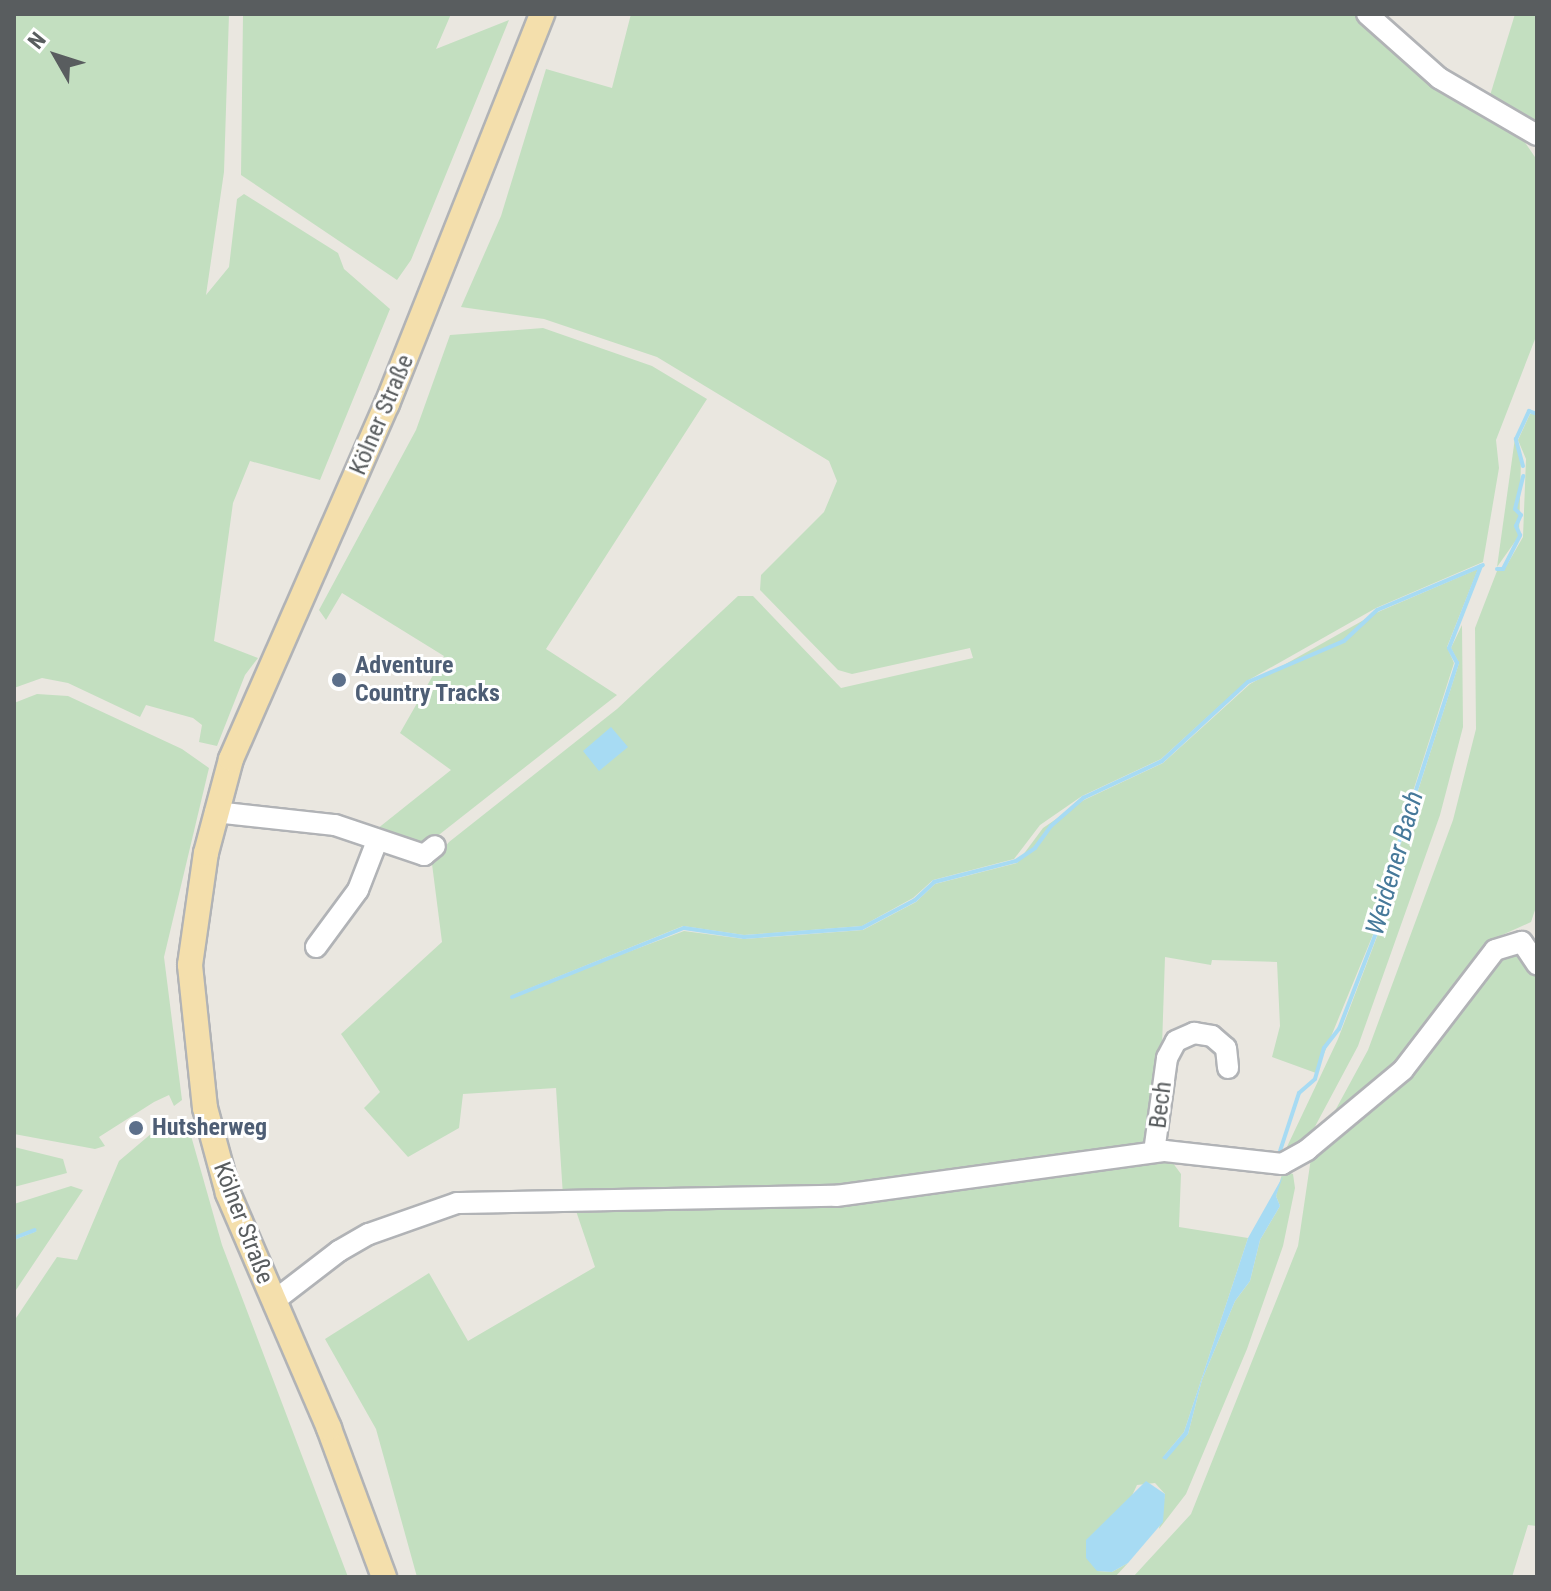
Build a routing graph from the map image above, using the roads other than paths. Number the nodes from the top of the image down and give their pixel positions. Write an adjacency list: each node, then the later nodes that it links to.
1 (542, 14): 4 (main road, Kölner Straße)
2 (1367, 14): 3 (street)
3 (1537, 135)
4 (215, 812): 5 (street); 11 (main road, Kölner Straße)
5 (377, 841): 6 (street); 7 (street)
6 (435, 846)
7 (316, 947)
8 (1537, 964): 10 (street, Bech)
9 (1228, 1068): 10 (street, Bech)
10 (1154, 1152): 11 (street, Kölner Straße)
11 (274, 1301): 12 (main road, Kölner Straße)
12 (384, 1577)

